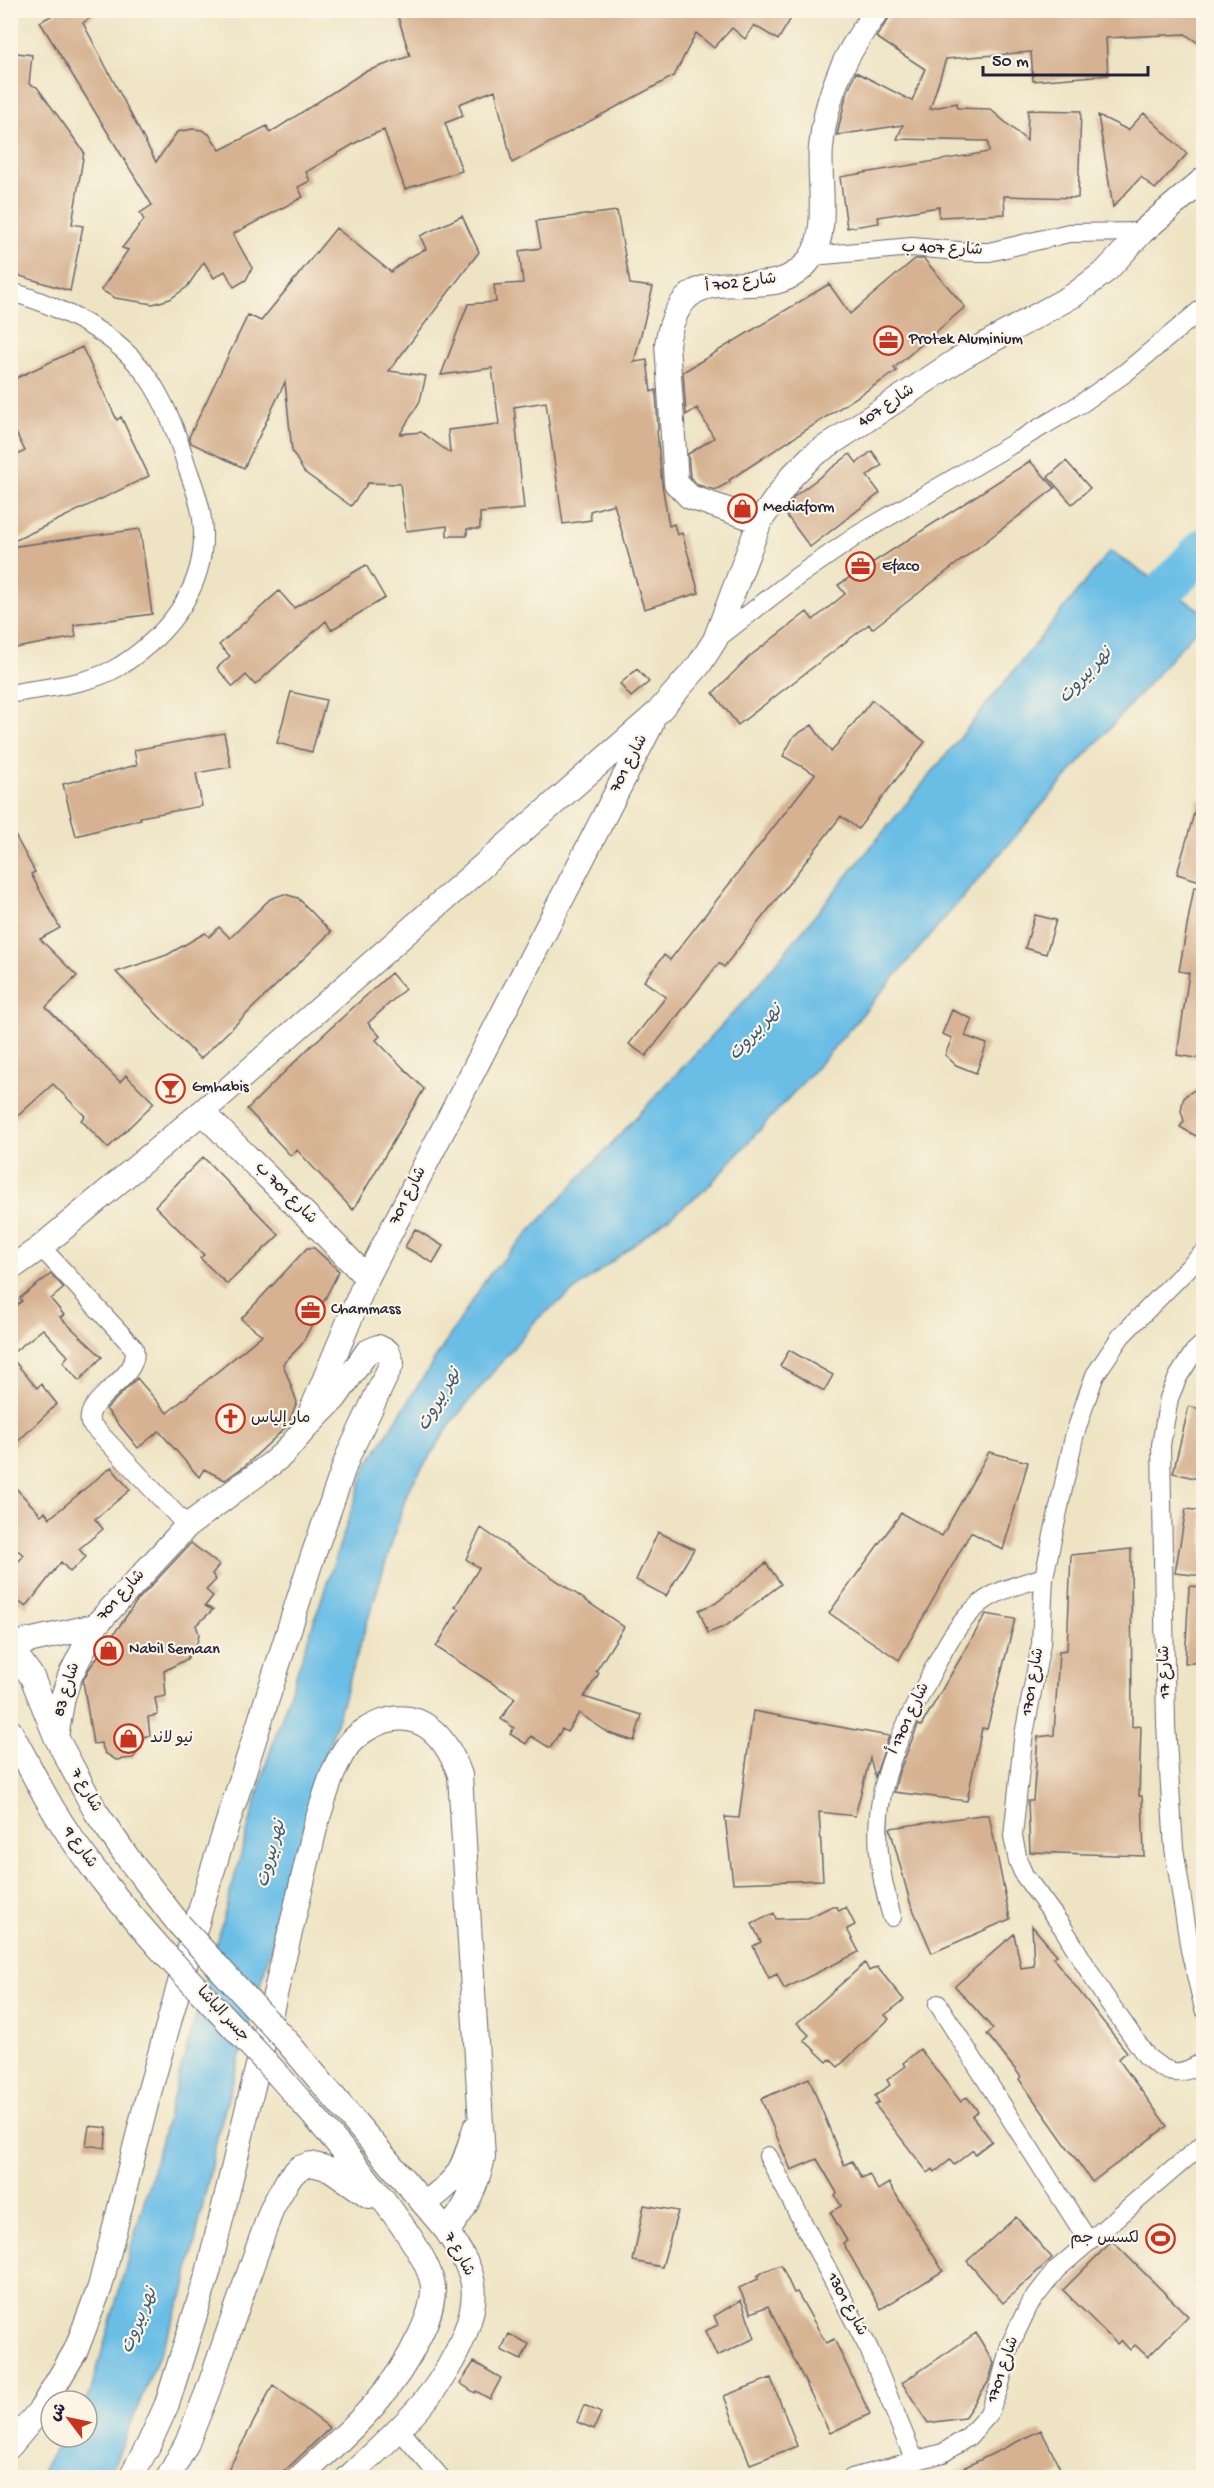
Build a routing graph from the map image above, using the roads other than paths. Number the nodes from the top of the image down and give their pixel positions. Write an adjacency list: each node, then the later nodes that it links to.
1 (878, 10): 4 (street)
2 (1203, 179): 3 (street, شارع 407)
3 (1142, 232): 4 (street, شارع 407 ب); 7 (street, شارع 407)
4 (813, 256): 7 (street, شارع 702 أ)
5 (10, 292): 9 (street)
6 (1203, 307): 8 (street)
7 (760, 521): 8 (street, شارع 407)
8 (715, 640): 10 (street, شارع 407)
9 (10, 694)
10 (658, 712): 11 (street); 15 (street, شارع 701)
11 (202, 1112): 12 (street); 15 (street, شارع 701 ب)
12 (41, 1247): 14 (street); 18 (street)
13 (1203, 1252): 19 (street, شارع 1701)
14 (10, 1269)
15 (366, 1278): 17 (street, شارع 701)
16 (1203, 1342): 29 (street, شارع 17)
17 (303, 1431): 18 (street, شارع 701); 41 (street)
18 (187, 1526): 20 (street, شارع 701)
19 (1044, 1577): 25 (street, شارع 1701 أ); 31 (street, شارع 1701)
20 (95, 1626): 21 (street); 24 (street, شارع 83)
21 (10, 1646): 22 (street, شارع 7)
22 (21, 1678): 24 (street, شارع 7)
23 (10, 1731): 27 (street, شارع 9)
24 (56, 1737): 26 (street, شارع 7)
25 (892, 1917)
26 (179, 1924): 30 (street, جسر الباشا, bridge)
27 (165, 1954): 32 (street, جسر الباشا, bridge)
28 (938, 2004): 39 (street)
29 (1203, 2009)
30 (289, 2044): 36 (street, شارع 7)
31 (1203, 2061)
32 (279, 2076): 37 (street, شارع 7)
33 (480, 2111): 36 (street); 38 (street); 43 (street)
34 (1203, 2143): 39 (street, شارع 1701)
35 (768, 2156): 42 (street, شارع 1301)
36 (424, 2203): 38 (street, شارع 7)
37 (395, 2213): 44 (street); 45 (street, شارع 7)
38 (447, 2231): 40 (street, شارع 7)
39 (1089, 2242): 42 (street, شارع 1701)
40 (399, 2429): 46 (street, شارع 7); 47 (street)
41 (10, 2446)
42 (914, 2459): 48 (street, شارع 1701)
43 (130, 2478)
44 (168, 2478)
45 (299, 2478)
46 (348, 2478)
47 (441, 2478)
48 (852, 2478)

